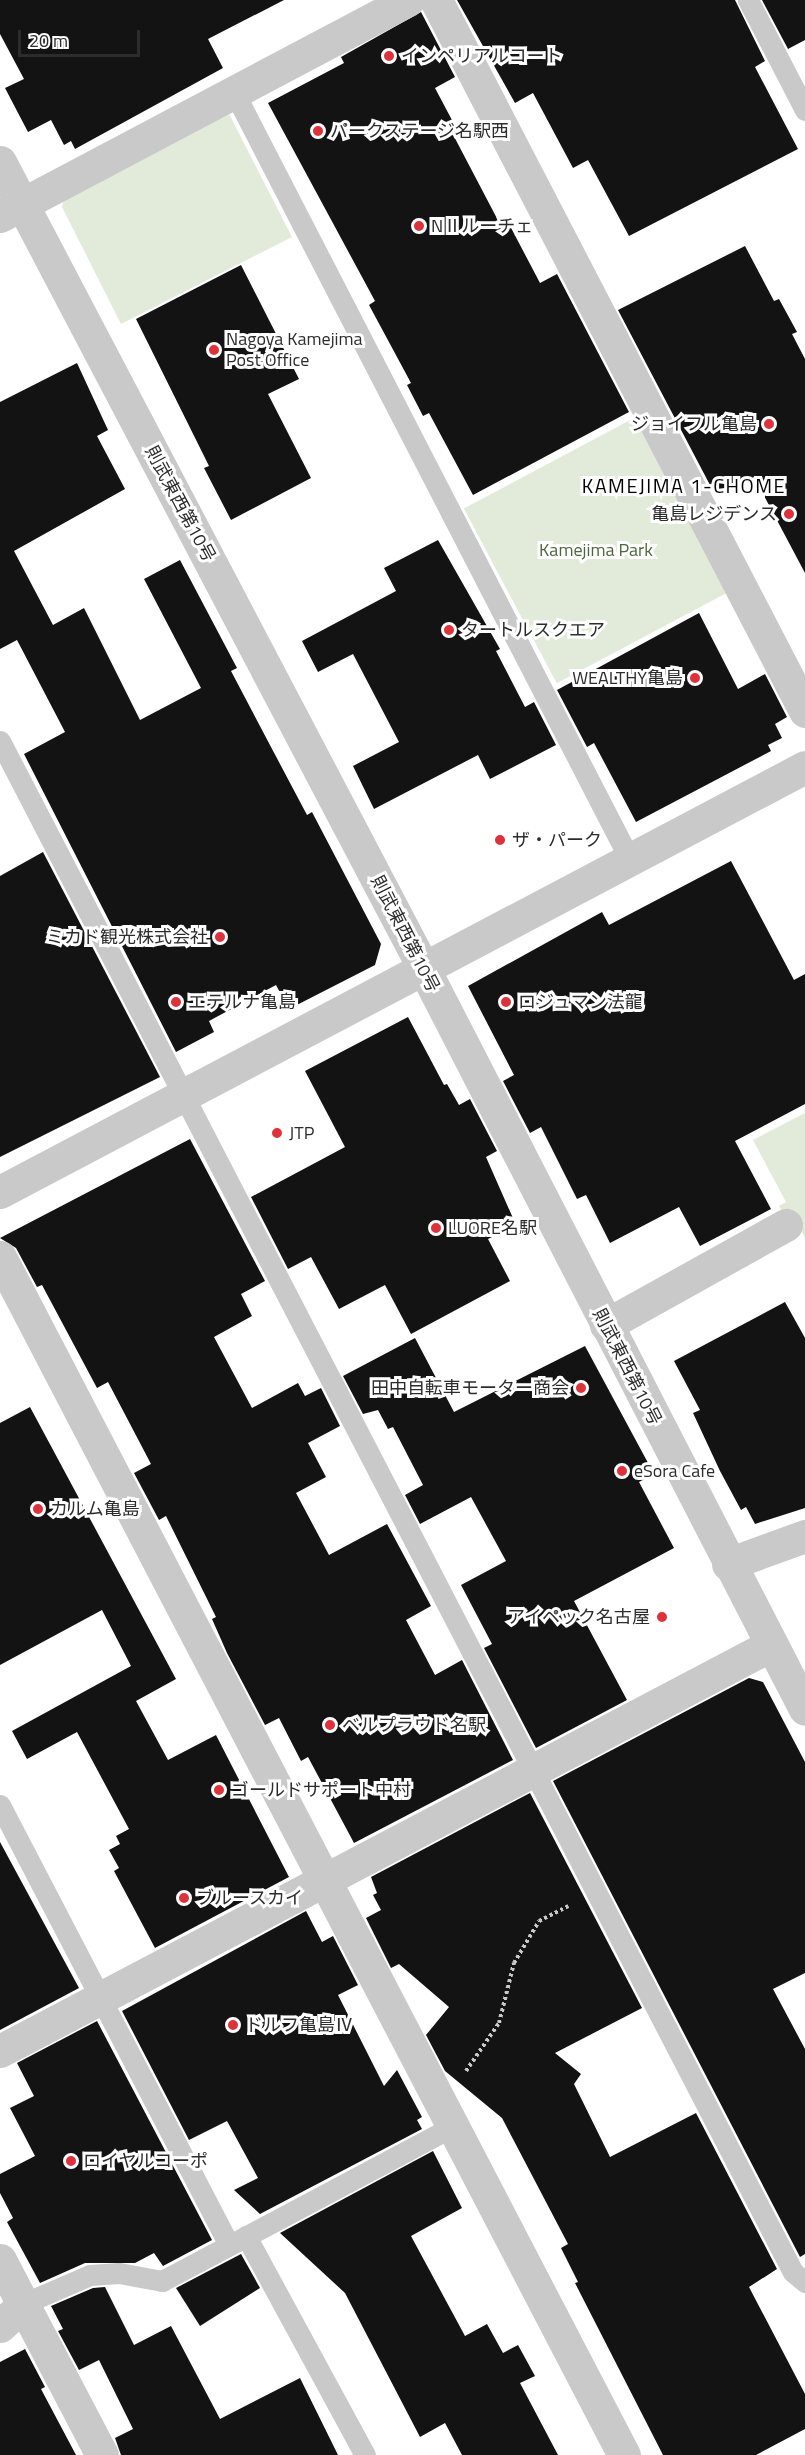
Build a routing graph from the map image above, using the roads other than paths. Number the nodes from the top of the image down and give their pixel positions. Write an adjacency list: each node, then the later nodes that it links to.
1 (408, 0): 4 (street)
2 (436, 0): 8 (street)
3 (748, 0): 5 (lane)
4 (234, 92): 7 (street); 11 (lane)
5 (805, 110)
6 (0, 162): 7 (street, 則武東西第10号)
7 (11, 210): 12 (street, 則武東西第10号)
8 (805, 711)
9 (0, 741): 13 (lane)
10 (805, 767): 11 (street)
11 (630, 860): 12 (street)
12 (424, 969): 13 (street); 17 (street, 則武東西第10号)
13 (184, 1095): 14 (street); 22 (lane)
14 (0, 1192)
15 (786, 1225): 17 (street)
16 (0, 1257): 24 (street)
17 (606, 1325): 19 (street, 則武東西第10号)
18 (805, 1536): 19 (street)
19 (728, 1564): 20 (street, 則武東西第10号)
20 (771, 1645): 21 (street, 則武東西第10号); 22 (street)
21 (805, 1709)
22 (535, 1769): 24 (street); 30 (lane)
23 (0, 1805): 25 (lane)
24 (325, 1880): 25 (street); 27 (street)
25 (100, 1998): 26 (street); 28 (lane)
26 (0, 2051)
27 (447, 2117): 28 (lane); 35 (street)
28 (237, 2240): 31 (lane); 34 (lane)
29 (0, 2260): 31 (street)
30 (805, 2282)
31 (25, 2303): 32 (street); 33 (street)
32 (0, 2326)
33 (102, 2455)
34 (365, 2455)
35 (624, 2455)

